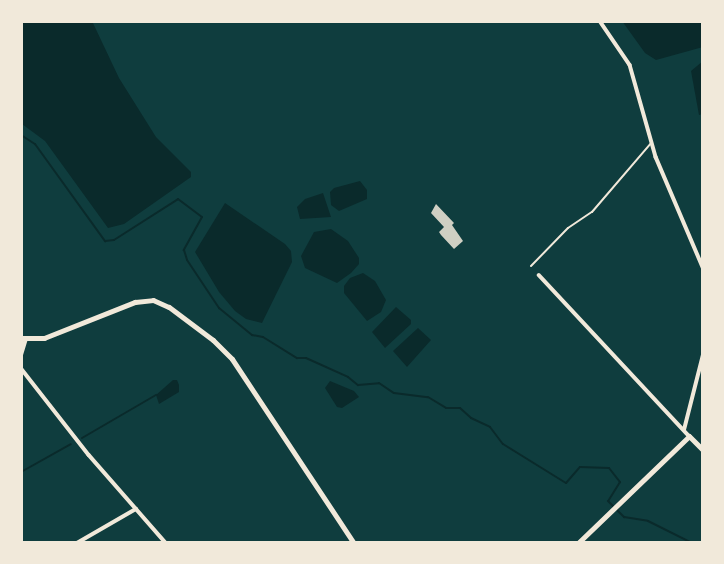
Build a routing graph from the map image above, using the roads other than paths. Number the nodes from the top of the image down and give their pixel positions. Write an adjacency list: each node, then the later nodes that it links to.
1 (600, 21): 2 (street)
2 (652, 142): 3 (lane); 4 (street)
3 (531, 266)
4 (703, 267)
5 (539, 275): 10 (street)
6 (24, 339): 7 (street); 16 (street)
7 (21, 352)
8 (703, 355): 10 (street)
9 (21, 368): 13 (street)
10 (684, 430): 11 (street)
11 (689, 436): 12 (street); 17 (street)
12 (703, 450)
13 (136, 509): 14 (street); 15 (street)
14 (77, 543)
15 (166, 543)
16 (354, 543)
17 (578, 543)

